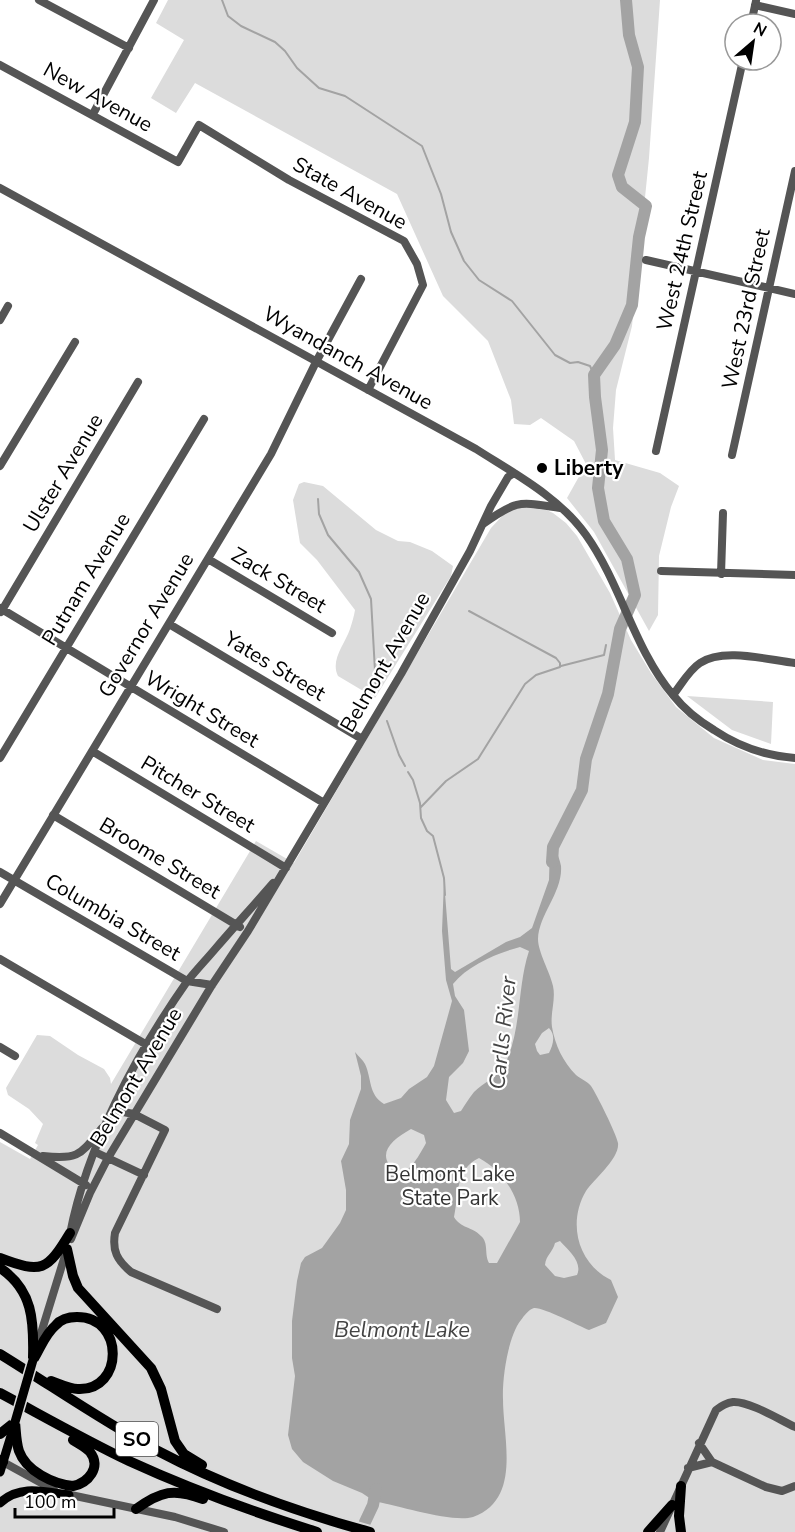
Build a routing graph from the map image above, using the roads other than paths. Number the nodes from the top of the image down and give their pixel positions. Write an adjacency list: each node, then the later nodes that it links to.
1 (39, 0): 5 (street)
2 (154, 0): 5 (street)
3 (756, 2): 4 (street)
4 (795, 14)
5 (129, 48): 8 (street)
6 (0, 65): 8 (street, New Avenue)
7 (740, 72): 13 (street, West 24th Street)
8 (93, 114): 9 (street, New Avenue)
9 (199, 125): 22 (street, State Avenue)
10 (795, 171): 15 (street, West 23rd Street)
11 (0, 188): 20 (street, Wyandanch Avenue)
12 (646, 260): 13 (street)
13 (696, 272): 15 (street); 24 (street, West 24th Street)
14 (361, 279): 20 (street, Governor Avenue)
15 (769, 288): 16 (street); 25 (street, West 23rd Street)
16 (795, 294)
17 (8, 306): 18 (street)
18 (0, 320)
19 (75, 342): 26 (street)
20 (316, 362): 22 (street, Wyandanch Avenue); 31 (street, Governor Avenue)
21 (138, 382): 35 (street, Ulster Avenue)
22 (368, 390): 27 (street, Wyandanch Avenue)
23 (204, 419): 38 (street, Putnam Avenue)
24 (656, 451)
25 (732, 456)
26 (0, 466)
27 (514, 473): 28 (street, Wyandanch Avenue); 30 (street, Belmont Avenue)
28 (561, 508): 30 (street); 41 (street, Wyandanch Avenue)
29 (723, 513): 33 (street)
30 (481, 524): 42 (street, Belmont Avenue)
31 (208, 559): 36 (street, Governor Avenue); 37 (street, Zack Street)
32 (661, 571): 33 (street)
33 (721, 574): 34 (street)
34 (795, 575)
35 (1, 610): 38 (street, Wright Street)
36 (169, 624): 40 (street, Governor Avenue); 42 (street, Yates Street)
37 (332, 633)
38 (66, 648): 40 (street, Wright Street); 44 (street, Putnam Avenue)
39 (795, 663): 41 (street)
40 (130, 687): 43 (street, Governor Avenue); 46 (street, Wright Street)
41 (673, 695): 45 (street, Wyandanch Avenue)
42 (362, 739): 46 (street, Belmont Avenue)
43 (92, 751): 47 (street, Governor Avenue); 48 (street, Pitcher Street)
44 (0, 758)
45 (795, 758)
46 (324, 803): 48 (street, Belmont Avenue)
47 (53, 815): 50 (street, Governor Avenue); 52 (street, Broome Street)
48 (286, 868): 52 (street, Belmont Avenue); 53 (street, Belmont Avenue)
49 (0, 872): 50 (street, Columbia Street)
50 (14, 880): 51 (street, Governor Avenue); 55 (street, Columbia Street)
51 (0, 904)
52 (237, 925): 53 (street, Broome Street); 55 (street, Belmont Avenue)
53 (248, 931): 56 (street, Belmont Avenue)
54 (0, 959): 57 (street)
55 (187, 981): 56 (street, Columbia Street); 57 (street, Belmont Avenue)
56 (212, 985): 61 (street, Belmont Avenue)
57 (147, 1046): 60 (street, Belmont Avenue)
58 (0, 1047): 59 (street)
59 (15, 1056)
60 (112, 1110): 61 (street); 62 (street, Belmont Avenue)
61 (134, 1114): 66 (street, Belmont Avenue); 67 (street)
62 (107, 1122): 64 (street, Belmont Avenue); 65 (street)
63 (0, 1133): 65 (street)
64 (95, 1152): 66 (street); 68 (street, Belmont Avenue)
65 (38, 1156): 68 (street)
66 (108, 1158): 67 (street); 69 (street, Belmont Avenue)
67 (144, 1174): 74 (street)
68 (84, 1184): 69 (street); 70 (street, Belmont Avenue)
69 (92, 1189): 71 (street, Belmont Avenue)
70 (70, 1233): 71 (street, Belmont Avenue); 72 (highway)
71 (67, 1249): 76 (street, Belmont Avenue); 89 (highway)
72 (0, 1258)
73 (0, 1268): 76 (highway)
74 (217, 1309)
75 (0, 1354): 77 (highway, SO)
76 (33, 1360): 77 (highway); 80 (main road, Belmont Avenue, bridge)
77 (34, 1375): 89 (highway, SO)
78 (0, 1393): 79 (highway, SO)
79 (34, 1412): 80 (highway); 94 (highway, SO)
80 (15, 1422): 82 (highway); 85 (main road, Belmont Avenue)
81 (795, 1427): 83 (street)
82 (0, 1434)
83 (699, 1443): 84 (street); 86 (street)
84 (712, 1462): 86 (street); 88 (street)
85 (1, 1465): 90 (street)
86 (688, 1468): 87 (street)
87 (681, 1486): 92 (street); 100 (highway)
88 (795, 1486)
89 (247, 1491): 97 (highway, SO)
90 (69, 1495): 91 (main road); 93 (street)
91 (0, 1503)
92 (672, 1506): 98 (highway); 99 (street)
93 (136, 1509): 94 (highway); 95 (street)
94 (247, 1509): 96 (highway, SO)
95 (224, 1532)
96 (317, 1532)
97 (370, 1532)
98 (648, 1532)
99 (660, 1532)
100 (681, 1532)

